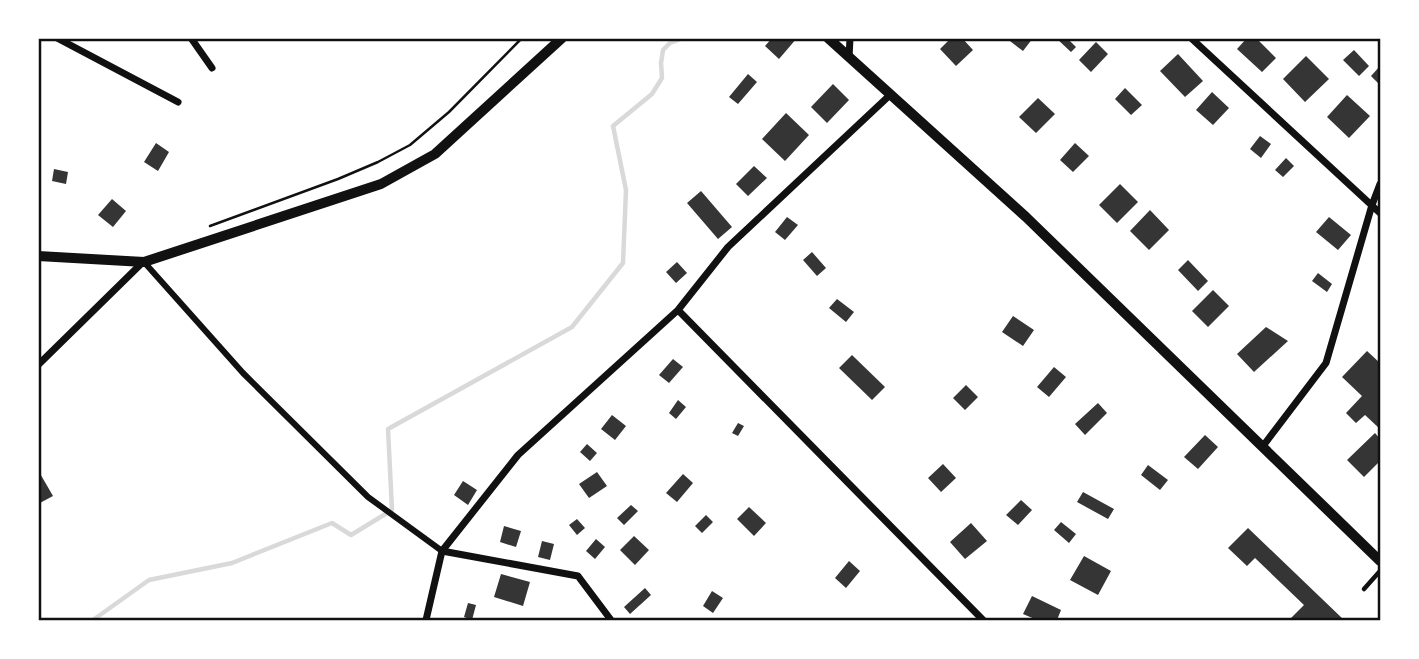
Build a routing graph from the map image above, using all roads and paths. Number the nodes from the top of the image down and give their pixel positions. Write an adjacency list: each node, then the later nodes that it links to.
1 (57, 38): 11 (street)
2 (191, 38): 9 (street)
3 (522, 38): 15 (path)
4 (562, 38): 15 (street)
5 (828, 38): 8 (street)
6 (850, 38): 8 (street)
7 (1191, 38): 13 (street)
8 (849, 58): 10 (street)
9 (212, 68)
10 (891, 94): 18 (street); 20 (street)
11 (178, 102)
12 (1381, 184): 13 (street)
13 (1372, 205): 14 (street); 20 (street)
14 (1381, 213)
15 (196, 244): 17 (street)
16 (38, 256): 17 (street)
17 (144, 262): 19 (street); 21 (street)
18 (678, 310): 21 (street); 27 (street)
19 (38, 365)
20 (1263, 446): 22 (street)
21 (442, 551): 25 (street); 26 (street)
22 (1381, 561)
23 (1381, 571): 24 (lane)
24 (1364, 589)
25 (426, 621)
26 (611, 621)
27 (984, 621)

